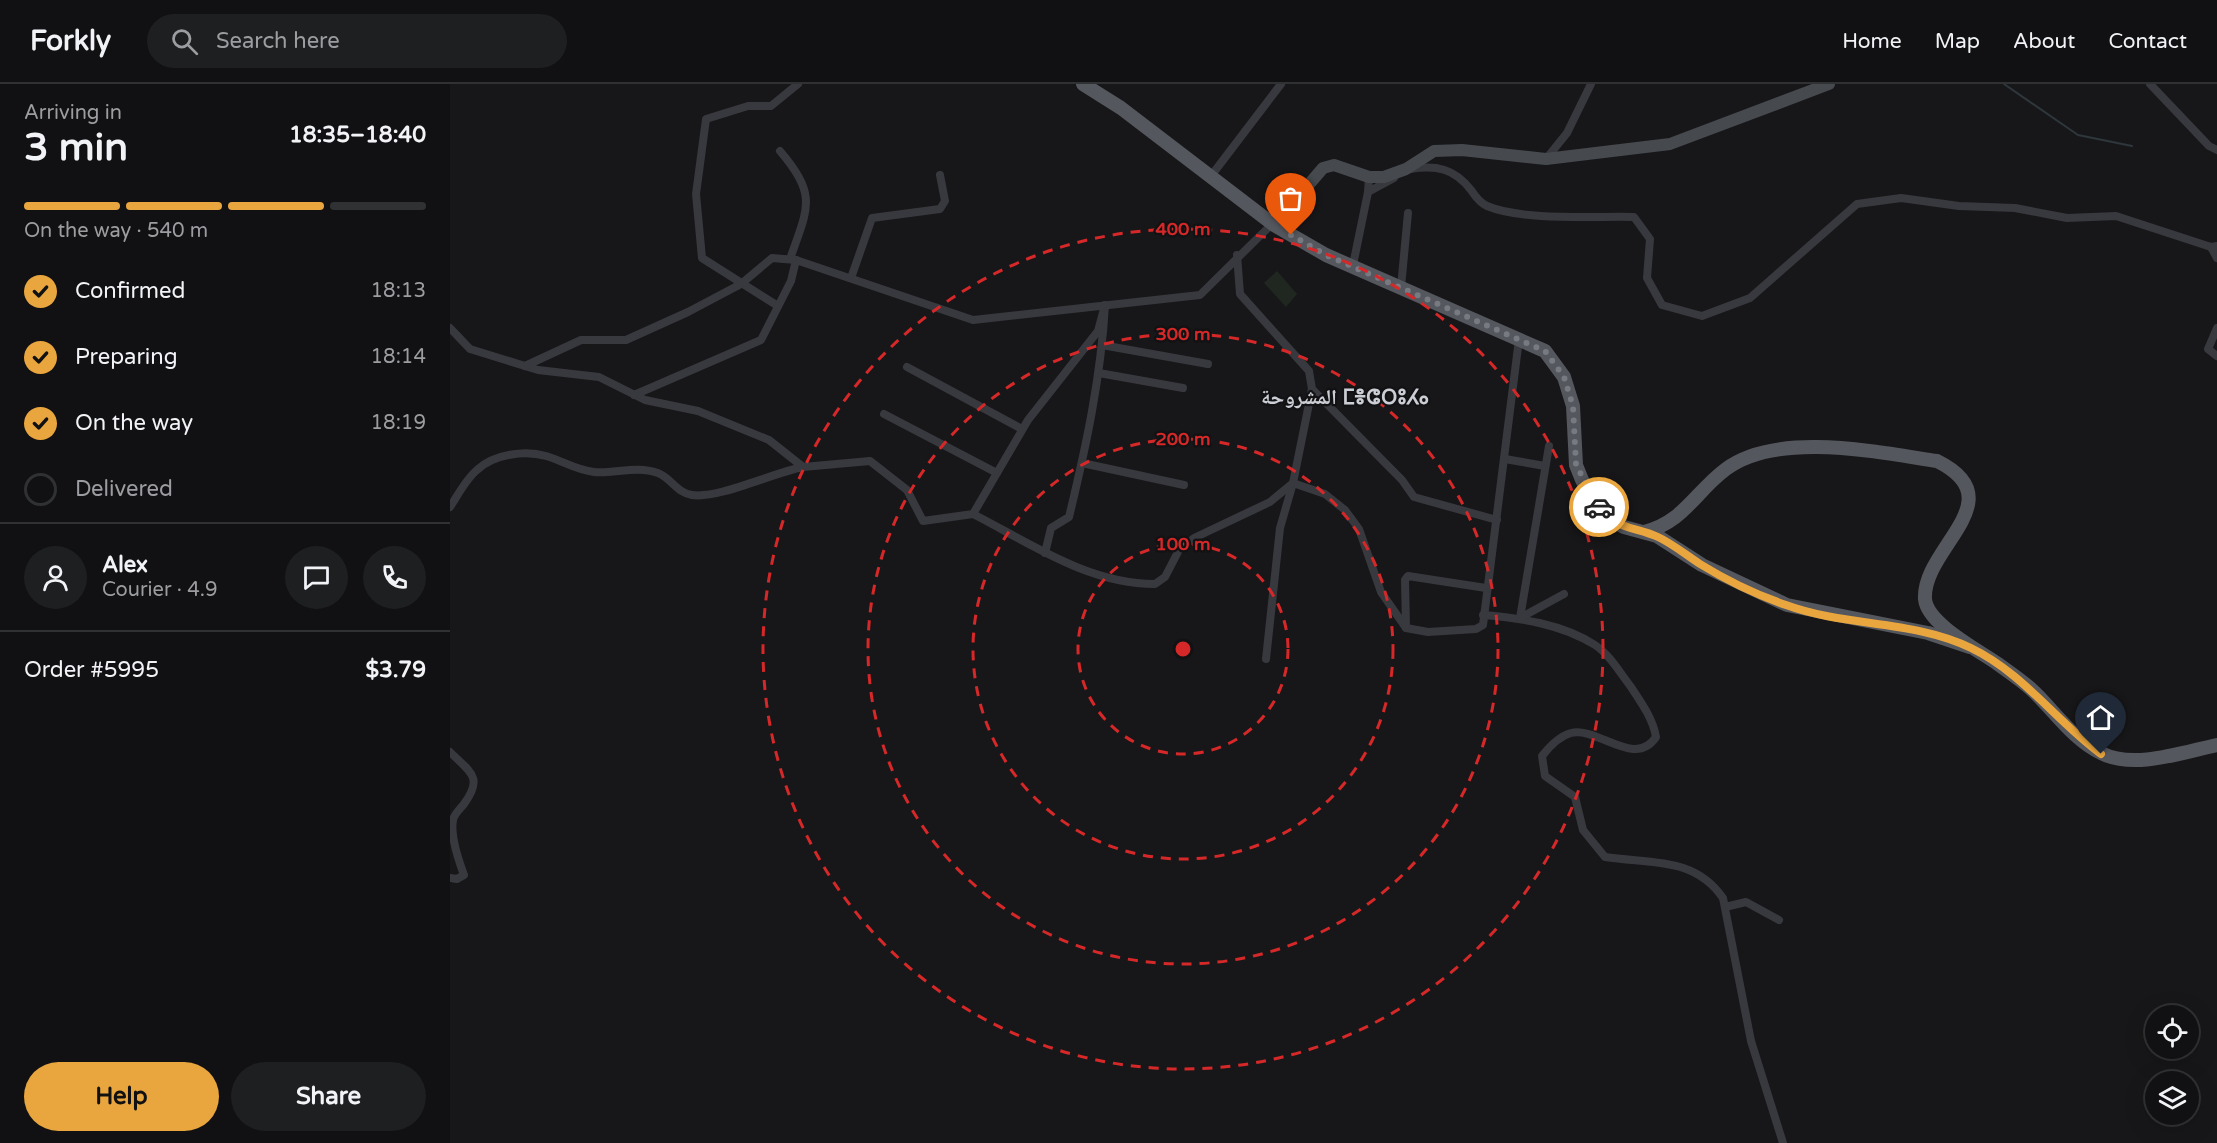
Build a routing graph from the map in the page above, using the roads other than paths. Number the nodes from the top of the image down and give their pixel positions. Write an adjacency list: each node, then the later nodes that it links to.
1 (798, 84): 22 (street)
2 (1083, 84): 11 (main road)
3 (1281, 84): 11 (street)
4 (1591, 84): 9 (street)
5 (1829, 84): 9 (main road)
6 (2150, 84): 7 (street)
7 (2217, 150)
8 (780, 151): 19 (street)
9 (1546, 159): 12 (main road)
10 (940, 176): 21 (street)
11 (1211, 176): 15 (main road)
12 (1369, 177): 13 (street); 15 (main road)
13 (1368, 192): 16 (street); 20 (street)
14 (1408, 213): 23 (street)
15 (1273, 224): 17 (street); 20 (main road)
16 (2214, 247): 18 (street)
17 (1237, 255): 24 (street); 36 (street)
18 (2217, 258)
19 (793, 259): 21 (street); 22 (street); 25 (street)
20 (1353, 265): 23 (main road)
21 (851, 278): 24 (street)
22 (741, 284): 25 (street); 32 (street)
23 (1401, 286): 28 (main road)
24 (1105, 305): 29 (street); 39 (street)
25 (778, 306): 37 (street)
26 (450, 328): 32 (street)
27 (2217, 328): 30 (street)
28 (1519, 339): 41 (street); 51 (main road)
29 (1102, 345): 31 (street); 34 (street)
30 (2217, 356)
31 (1208, 364)
32 (525, 366): 37 (street)
33 (907, 367): 39 (street)
34 (1099, 373): 35 (street); 42 (street)
35 (1183, 388)
36 (1312, 389): 46 (street); 50 (street)
37 (634, 395): 44 (street)
38 (884, 414): 45 (street)
39 (1022, 429): 45 (street)
40 (1549, 446): 43 (street)
41 (1505, 459): 43 (street); 50 (street)
42 (1082, 463): 47 (street); 52 (street)
43 (1545, 466): 56 (street)
44 (802, 467): 48 (street); 49 (street)
45 (997, 473): 49 (street)
46 (1293, 483): 52 (street); 57 (street); 59 (street)
47 (1184, 485)
48 (450, 507)
49 (973, 514): 52 (street)
50 (1497, 520): 53 (street)
51 (1642, 532): 58 (main road); 58 (main road)
52 (1045, 553)
53 (1486, 588): 55 (street); 57 (street)
54 (1564, 594): 56 (street)
55 (1483, 615): 56 (street); 57 (street)
56 (1520, 618): 63 (street)
57 (1406, 627)
58 (1970, 647): 60 (main road)
59 (1266, 659)
60 (2217, 745)
61 (450, 752): 62 (street)
62 (450, 878)
63 (1725, 906): 64 (street); 65 (street)
64 (1779, 920)
65 (1783, 1143)

